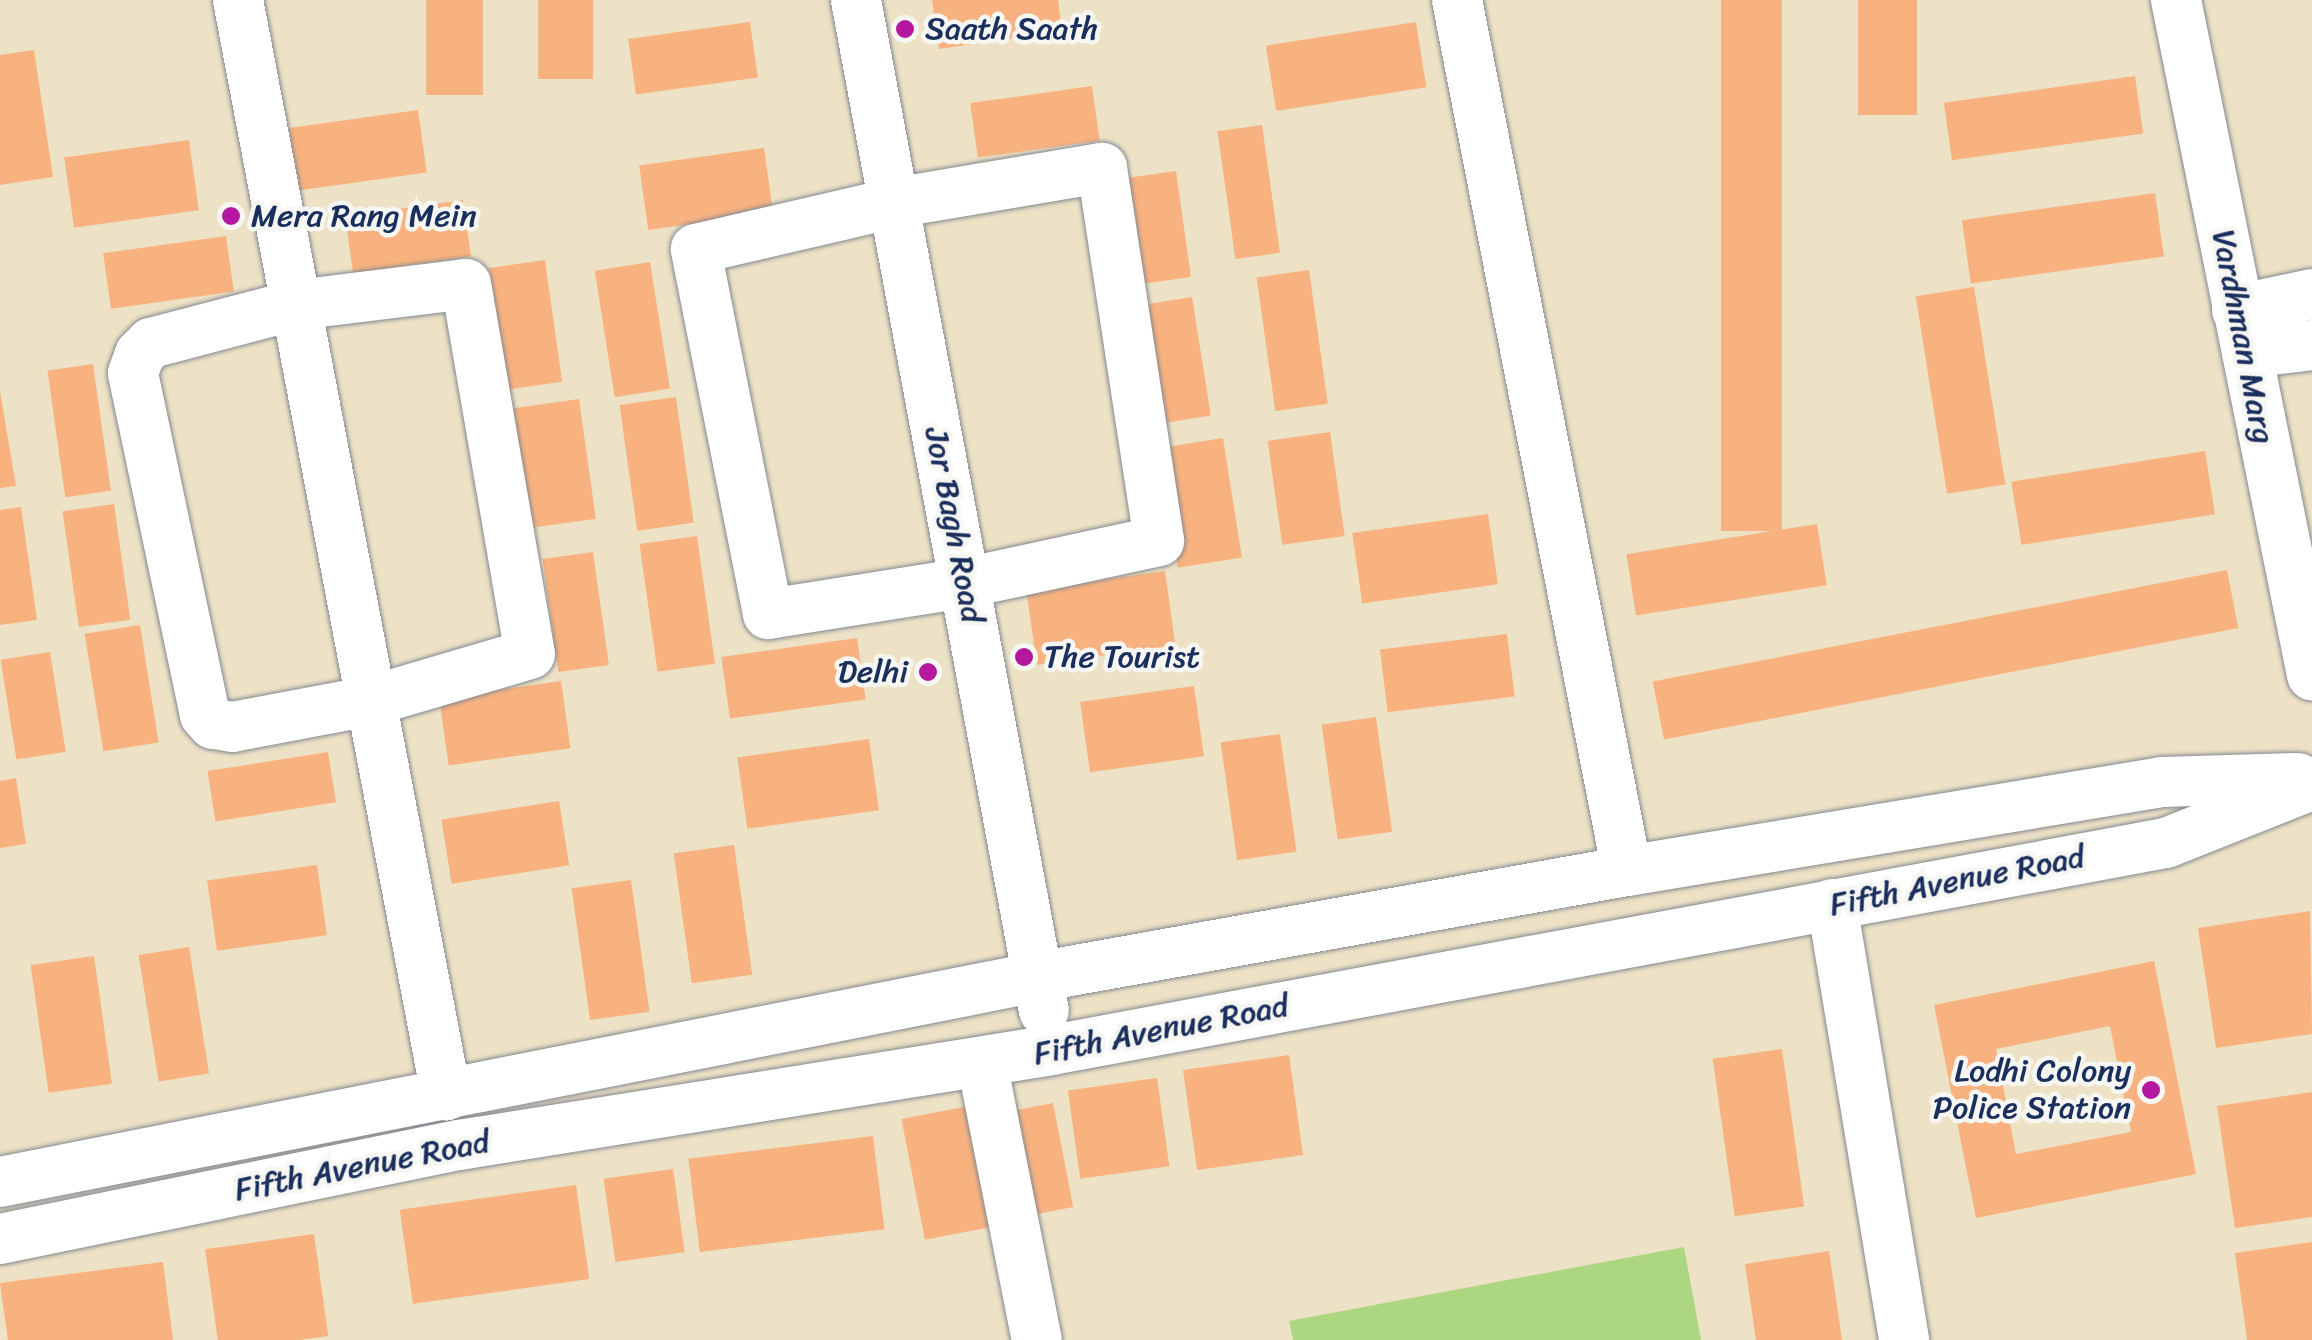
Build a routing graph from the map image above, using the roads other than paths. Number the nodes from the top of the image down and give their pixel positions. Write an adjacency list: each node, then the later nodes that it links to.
1 (238, 0): 7 (street)
2 (856, 0): 5 (street, Jor Bagh Road)
3 (1457, 0): 15 (street)
4 (2176, 0): 8 (street, Vardhman Marg)
5 (894, 203): 10 (street, Jor Bagh Road); 10 (street); 10 (street)
6 (2312, 294): 8 (street)
7 (296, 305): 12 (street); 12 (street); 12 (street)
8 (2242, 331): 9 (street); 11 (street, Vardhman Marg)
9 (2312, 345)
10 (964, 583): 17 (street, Jor Bagh Road)
11 (2312, 674)
12 (370, 701): 20 (street)
13 (2312, 778): 15 (street, Fifth Avenue Road)
14 (2312, 785): 16 (street, Fifth Avenue Road)
15 (1627, 871): 17 (street, Fifth Avenue Road)
16 (1832, 904): 18 (street, Fifth Avenue Road); 24 (street)
17 (1037, 977): 18 (street, Jor Bagh Road); 20 (street, Fifth Avenue Road)
18 (1052, 1050): 19 (street, Fifth Avenue Road)
19 (982, 1062): 22 (street, Fifth Avenue Road); 23 (street)
20 (446, 1094): 21 (street, Fifth Avenue Road)
21 (0, 1182)
22 (0, 1239)
23 (1037, 1340)
24 (1904, 1340)

